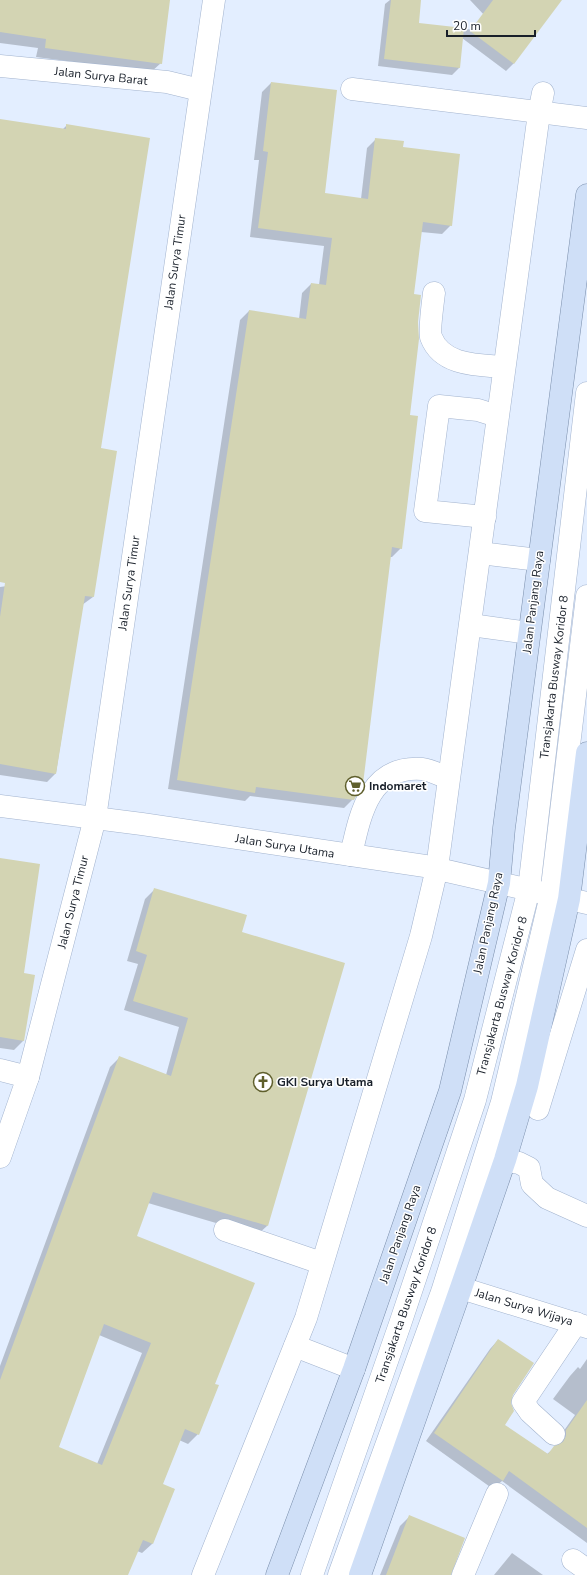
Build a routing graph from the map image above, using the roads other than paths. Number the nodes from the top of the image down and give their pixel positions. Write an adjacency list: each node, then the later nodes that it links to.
1 (214, 0): 4 (street, Jalan Surya Timur)
2 (0, 66): 4 (street, Jalan Surya Barat)
3 (352, 89): 5 (street)
4 (200, 90): 21 (street, Jalan Surya Timur)
5 (541, 103): 6 (street); 9 (street)
6 (587, 118)
7 (587, 195): 14 (main road, Jalan Panjang Raya)
8 (434, 293): 9 (street)
9 (504, 367): 11 (street)
10 (587, 393): 25 (street, Transjakarta Busway Koridor 8)
11 (497, 416): 12 (street); 12 (street)
12 (485, 517): 13 (street)
13 (480, 553): 14 (street); 16 (street)
14 (539, 560): 17 (main road, Jalan Panjang Raya)
15 (587, 596): 26 (street, Transjakarta Busway Koridor 8)
16 (471, 625): 17 (street); 19 (street)
17 (529, 633): 24 (main road, Jalan Panjang Raya)
18 (587, 753): 26 (main road)
19 (448, 778): 22 (street); 23 (street)
20 (0, 806): 21 (street, Jalan Surya Utama)
21 (95, 818): 22 (street, Jalan Surya Utama); 29 (street, Jalan Surya Timur)
22 (351, 855): 23 (street, Jalan Surya Utama)
23 (437, 868): 24 (street, Jalan Surya Utama); 35 (street)
24 (499, 883): 25 (street, Jalan Surya Utama); 39 (main road, Jalan Panjang Raya)
25 (529, 889): 26 (street, Jalan Surya Utama); 44 (street, Transjakarta Busway Koridor 8)
26 (569, 899): 32 (main road); 45 (street, Transjakarta Busway Koridor 8)
27 (587, 950): 30 (street)
28 (0, 1070): 29 (street)
29 (28, 1077): 31 (street, Jalan Surya Timur)
30 (538, 1109)
31 (0, 1156)
32 (505, 1160): 33 (street); 36 (main road)
33 (587, 1216)
34 (225, 1230): 35 (street)
35 (321, 1263): 38 (street)
36 (461, 1288): 37 (street, Jalan Surya Wijaya); 46 (main road)
37 (581, 1325): 40 (street)
38 (295, 1346): 39 (street); 42 (street)
39 (354, 1369): 43 (main road, Jalan Panjang Raya)
40 (554, 1434)
41 (497, 1494): 47 (street)
42 (203, 1575)
43 (277, 1575)
44 (312, 1575)
45 (339, 1575)
46 (360, 1575)
47 (463, 1575)

